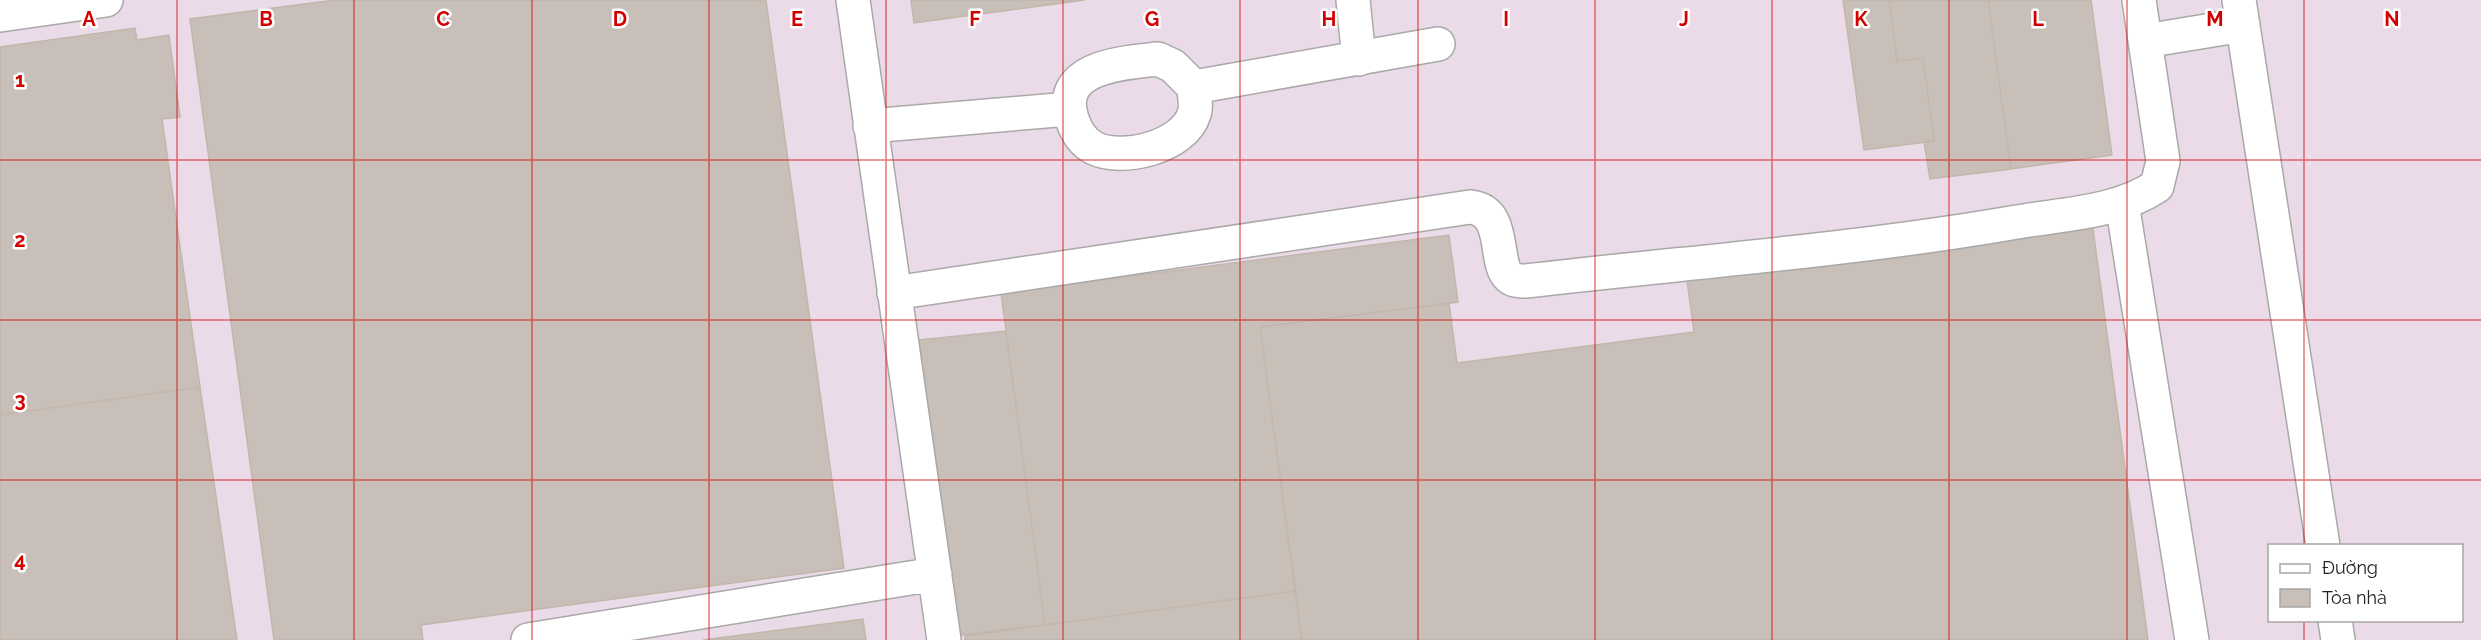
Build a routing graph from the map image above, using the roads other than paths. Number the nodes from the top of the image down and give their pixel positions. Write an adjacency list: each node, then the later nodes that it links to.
1 (106, 0): 6 (street)
2 (853, 0): 12 (street)
3 (1353, 0): 9 (street)
4 (2139, 0): 7 (street)
5 (2241, 12): 7 (street); 15 (street)
6 (0, 15)
7 (2145, 41): 13 (street)
8 (1438, 44): 9 (street)
9 (1359, 59): 10 (street)
10 (1194, 87): 11 (street); 11 (street)
11 (1069, 109): 12 (street)
12 (870, 126): 14 (street)
13 (2122, 203): 14 (street); 20 (street)
14 (894, 293): 16 (street)
15 (2323, 544)
16 (934, 574): 18 (street); 19 (street)
17 (2335, 622): 21 (street)
18 (528, 640)
19 (944, 640)
20 (2192, 640)
21 (2338, 640)

